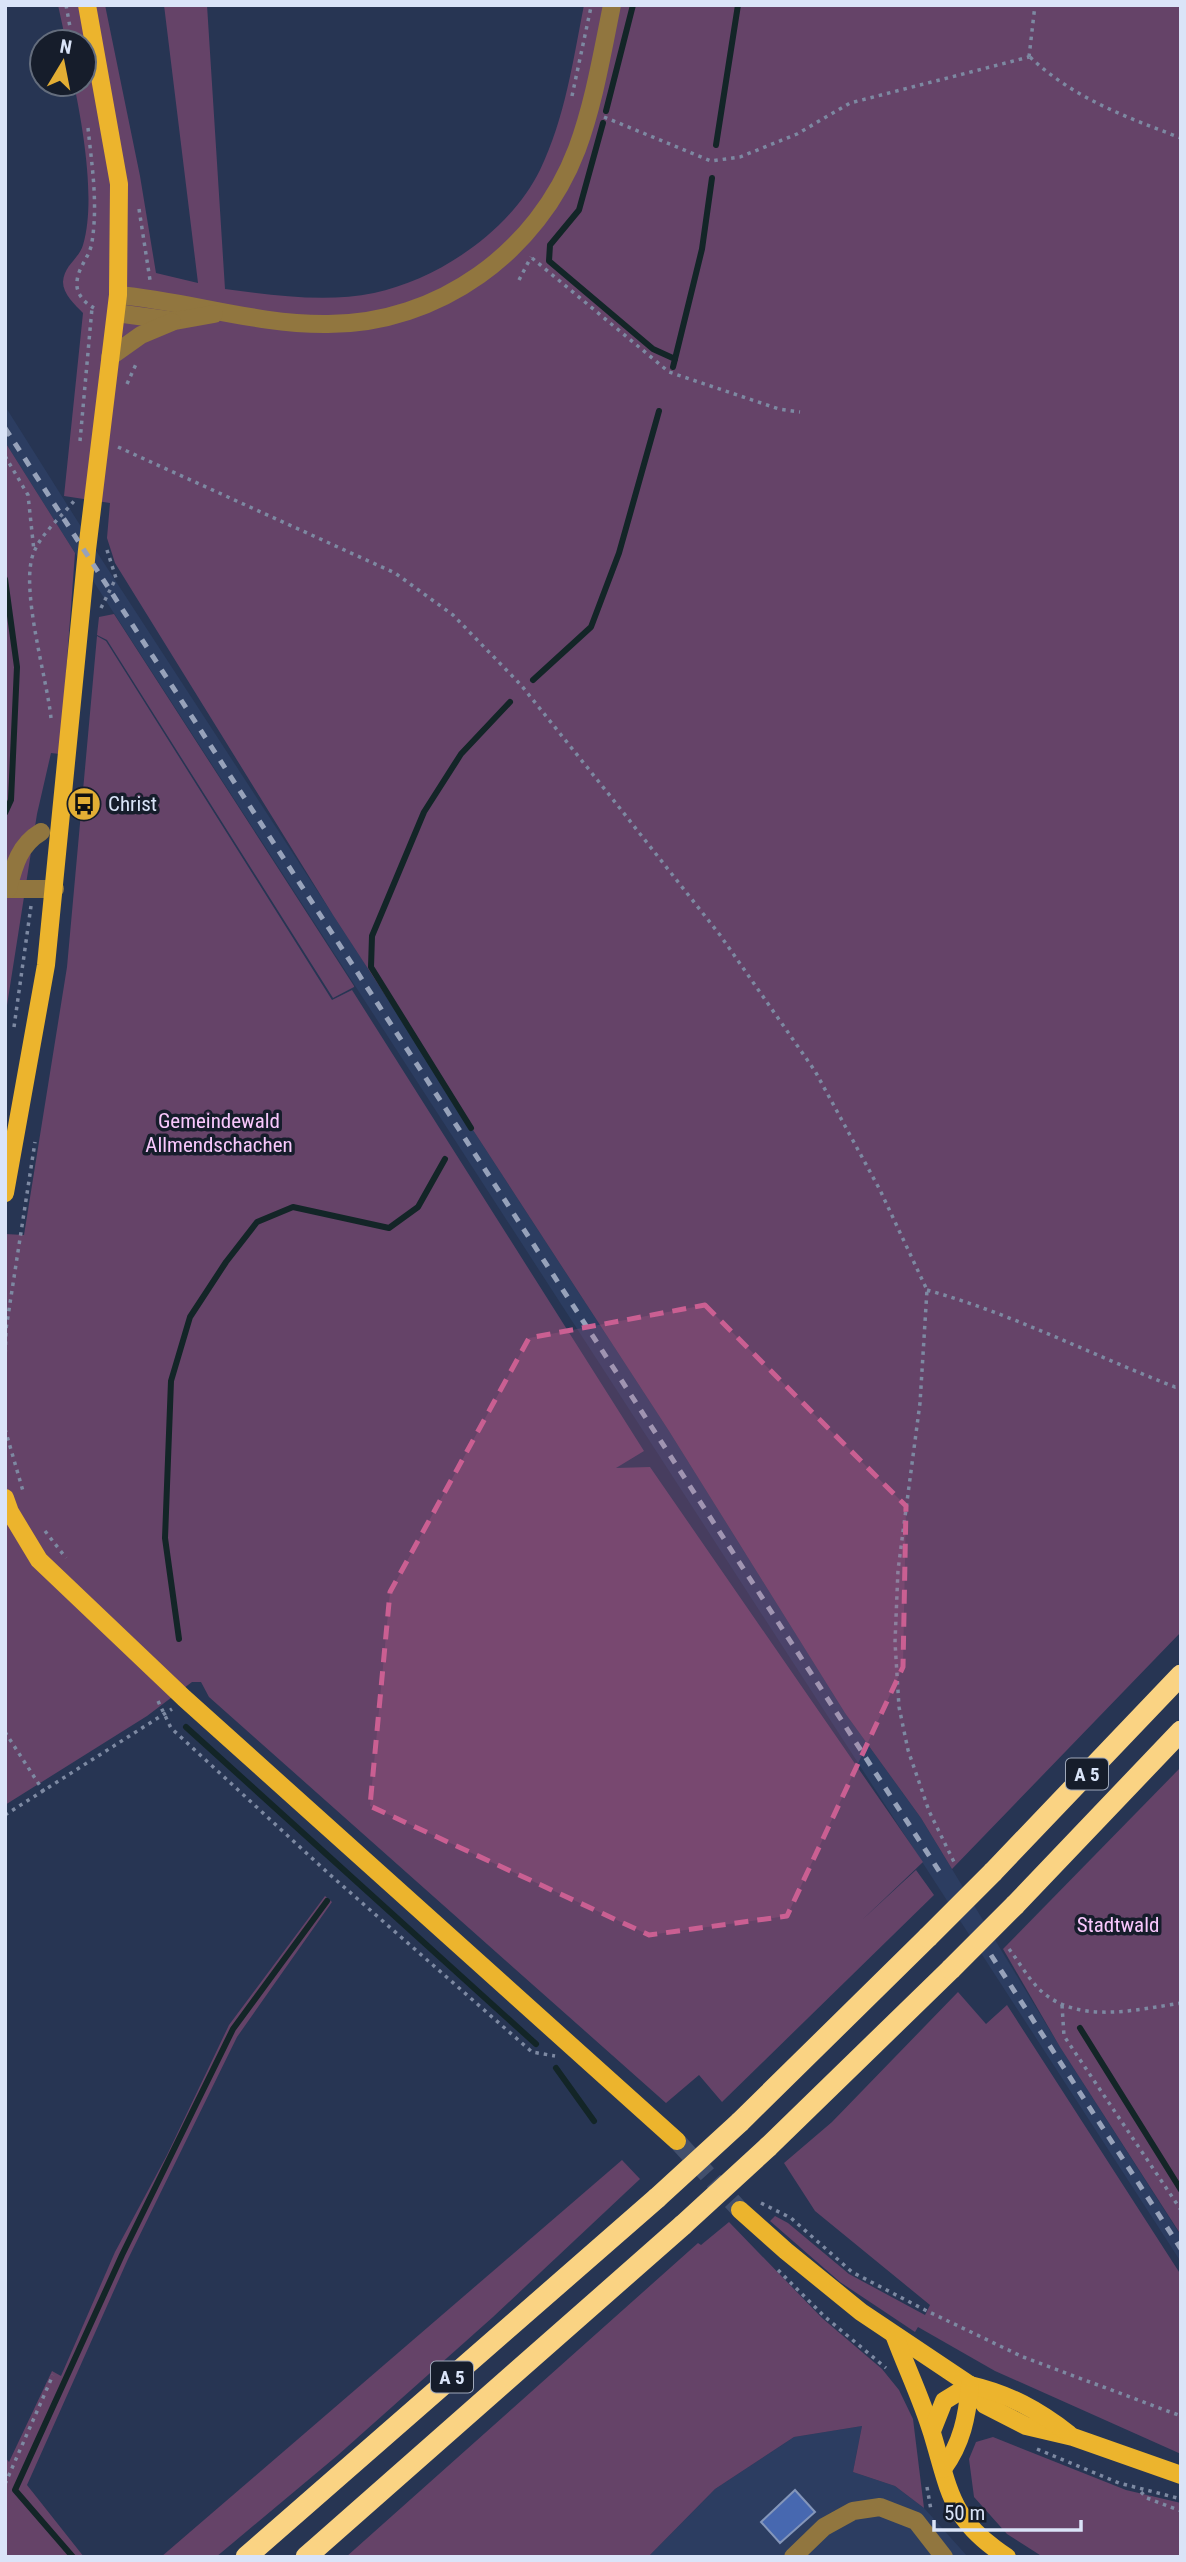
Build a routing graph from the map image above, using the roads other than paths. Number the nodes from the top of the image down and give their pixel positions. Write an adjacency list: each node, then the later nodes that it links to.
1 (87, 5): 3 (main road)
2 (611, 5): 4 (street)
3 (117, 304): 4 (street); 5 (street); 6 (main road)
4 (224, 313): 5 (street)
5 (175, 321): 6 (street)
6 (110, 357): 8 (main road)
7 (41, 832): 9 (street)
8 (55, 888): 9 (street); 10 (main road)
9 (6, 890)
10 (5, 1193)
11 (5, 1498): 14 (main road)
12 (1181, 1675): 21 (highway, A 5, bridge)
13 (1181, 1731): 22 (highway, A 5, bridge)
14 (677, 2141)
15 (746, 2204): 16 (main road)
16 (895, 2337): 17 (main road); 18 (main road)
17 (970, 2385): 18 (main road); 19 (main road); 20 (main road)
18 (932, 2431): 19 (main road)
19 (943, 2469): 25 (main road)
20 (1181, 2475)
21 (246, 2557)
22 (306, 2557)
23 (793, 2557): 24 (street)
24 (944, 2557)
25 (1007, 2557)

